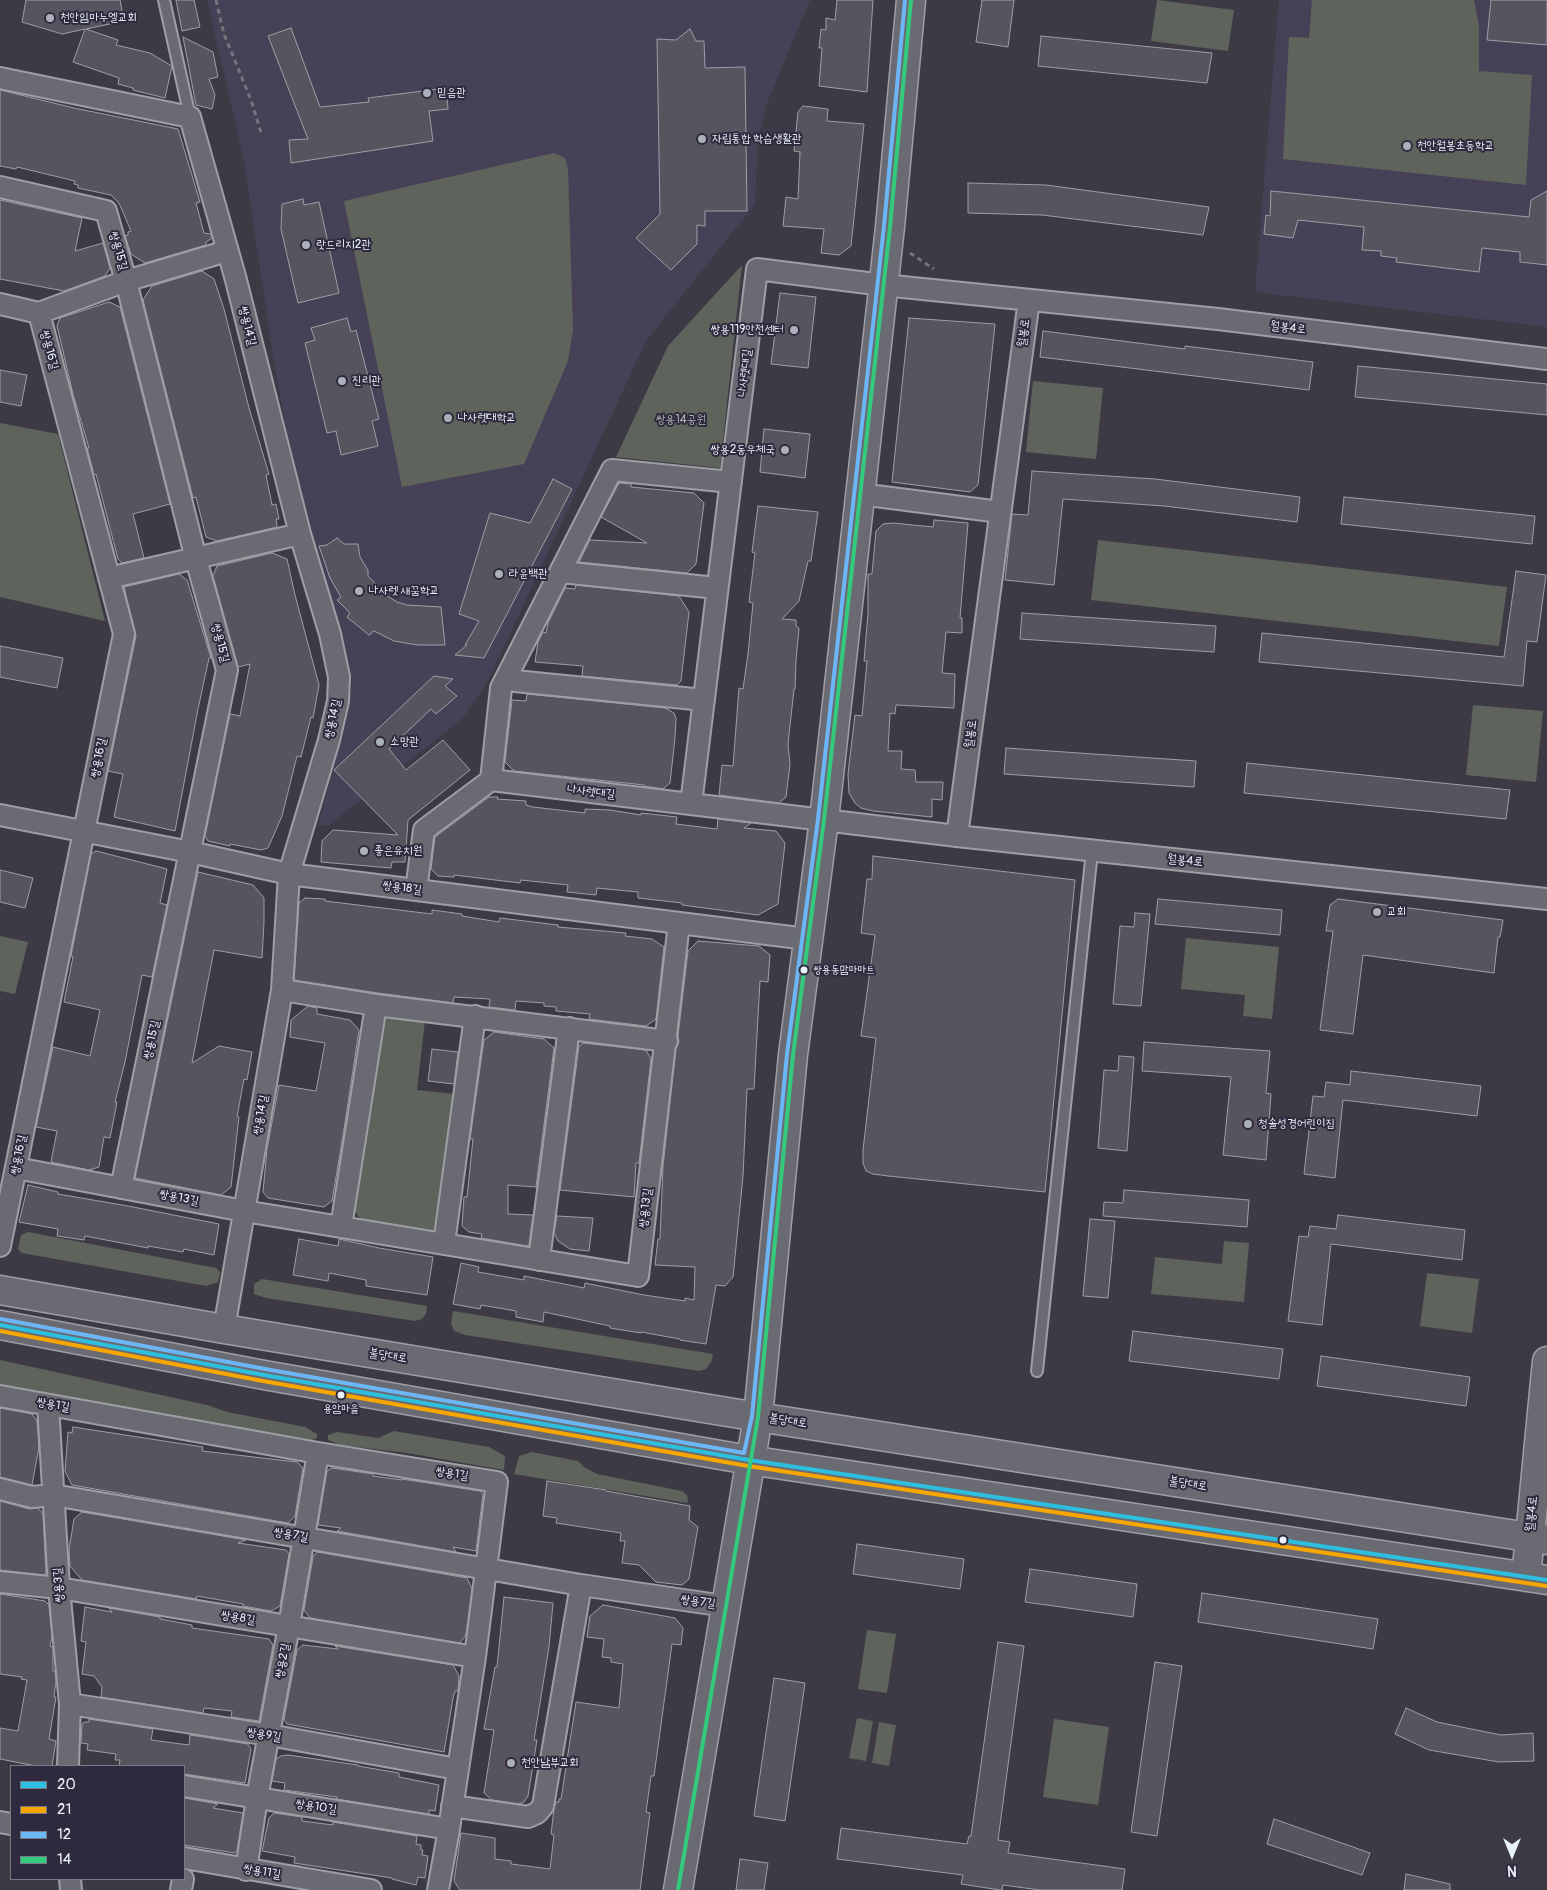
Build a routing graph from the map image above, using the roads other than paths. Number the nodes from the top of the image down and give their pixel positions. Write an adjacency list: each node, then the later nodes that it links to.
1 (164, 0): 4 (lane, 쌍용14길)
2 (911, 0): 8 (main road)
3 (0, 78): 4 (street)
4 (190, 117): 6 (street, 쌍용14길)
5 (0, 187): 7 (street, 쌍용15길)
6 (228, 251): 7 (street); 16 (street, 쌍용14길)
7 (126, 281): 11 (street); 17 (street, 쌍용15길)
8 (883, 285): 9 (street); 13 (street, 나사렛대길); 14 (main road)
9 (1029, 300): 12 (street, 월봉4로); 15 (street, 월봉로)
10 (0, 304): 11 (street, 쌍용16길)
11 (39, 313): 19 (street, 쌍용16길)
12 (1547, 358)
13 (731, 482): 18 (street); 20 (street, 나사렛대길)
14 (860, 494): 15 (street); 26 (main road)
15 (1000, 512): 28 (street, 월봉로)
16 (300, 534): 17 (street); 31 (street, 쌍용14길)
17 (196, 558): 19 (street); 30 (street, 쌍용15길)
18 (560, 572): 20 (street); 21 (street)
19 (109, 578): 27 (street, 쌍용16길)
20 (717, 588): 22 (street, 나사렛대길)
21 (505, 680): 22 (street); 23 (street)
22 (704, 700): 24 (street, 나사렛대길)
23 (491, 780): 24 (street, 나사렛대길); 32 (street)
24 (691, 804): 26 (street, 나사렛대길)
25 (0, 815): 27 (street, 쌍용18길)
26 (824, 820): 28 (street, 월봉4로); 35 (main road)
27 (84, 832): 30 (street, 쌍용18길); 41 (street, 쌍용16길)
28 (957, 836): 29 (street, 월봉4로)
29 (1092, 851): 33 (street, 월봉4로); 52 (lane)
30 (190, 852): 31 (street, 쌍용18길); 42 (street, 쌍용15길)
31 (289, 874): 32 (street, 쌍용18길); 36 (street, 쌍용14길)
32 (416, 890): 34 (street, 쌍용18길)
33 (1547, 899)
34 (679, 923): 35 (street, 쌍용18길); 40 (street, 쌍용13길)
35 (807, 939): 55 (main road)
36 (282, 990): 37 (street); 43 (street, 쌍용14길)
37 (376, 1005): 38 (street); 44 (street)
38 (475, 1016): 39 (street); 45 (street)
39 (569, 1028): 40 (street); 47 (street)
40 (666, 1041): 47 (street, 쌍용13길)
41 (16, 1168): 42 (street, 쌍용13길); 46 (street, 쌍용16길)
42 (122, 1188): 43 (street, 쌍용13길)
43 (244, 1211): 44 (street, 쌍용13길); 50 (street, 쌍용14길)
44 (341, 1227): 45 (street, 쌍용13길)
45 (444, 1244): 47 (street, 쌍용13길)
46 (0, 1246)
47 (539, 1260)
48 (0, 1290): 50 (main road, 불당대로)
49 (0, 1325): 57 (main road)
50 (224, 1329): 55 (main road, 불당대로)
51 (1547, 1361): 61 (main road, 월봉4로)
52 (1036, 1371)
53 (0, 1396): 54 (street, 쌍용1길)
54 (48, 1404): 56 (street, 쌍용1길); 59 (street, 쌍용3길)
55 (758, 1417): 57 (main road); 61 (main road, 불당대로)
56 (318, 1453): 60 (street, 쌍용2길); 62 (street, 쌍용1길)
57 (749, 1460): 63 (main road); 67 (main road)
58 (0, 1489): 59 (street, 쌍용7길)
59 (54, 1495): 60 (street, 쌍용7길); 66 (street, 쌍용3길)
60 (305, 1538): 62 (street, 쌍용7길); 68 (street, 쌍용2길)
61 (1538, 1539): 63 (main road, 월봉4로)
62 (487, 1568): 65 (street, 쌍용7길); 69 (street, 쌍용1길)
63 (1537, 1579)
64 (0, 1582): 66 (street, 쌍용8길)
65 (581, 1585): 67 (street, 쌍용7길); 76 (street)
66 (59, 1588): 68 (street, 쌍용8길); 70 (street, 쌍용3길)
67 (726, 1606): 83 (main road)
68 (289, 1626): 69 (street, 쌍용8길); 71 (street, 쌍용2길)
69 (475, 1656): 73 (street, 쌍용1길)
70 (70, 1704): 71 (street, 쌍용9길); 72 (street, 쌍용3길)
71 (269, 1735): 73 (street, 쌍용9길); 75 (street, 쌍용2길)
72 (68, 1765)
73 (458, 1769): 76 (street, 쌍용1길)
74 (185, 1786): 75 (street, 쌍용10길)
75 (257, 1798): 77 (street, 쌍용10길); 79 (street, 쌍용2길)
76 (452, 1806): 77 (street, 쌍용1길)
77 (449, 1829): 82 (street, 쌍용1길)
78 (185, 1864): 79 (street, 쌍용11길)
79 (246, 1870): 80 (street, 쌍용11길)
80 (308, 1885): 81 (street, 쌍용11길)
81 (371, 1890)
82 (438, 1890)
83 (678, 1890)

